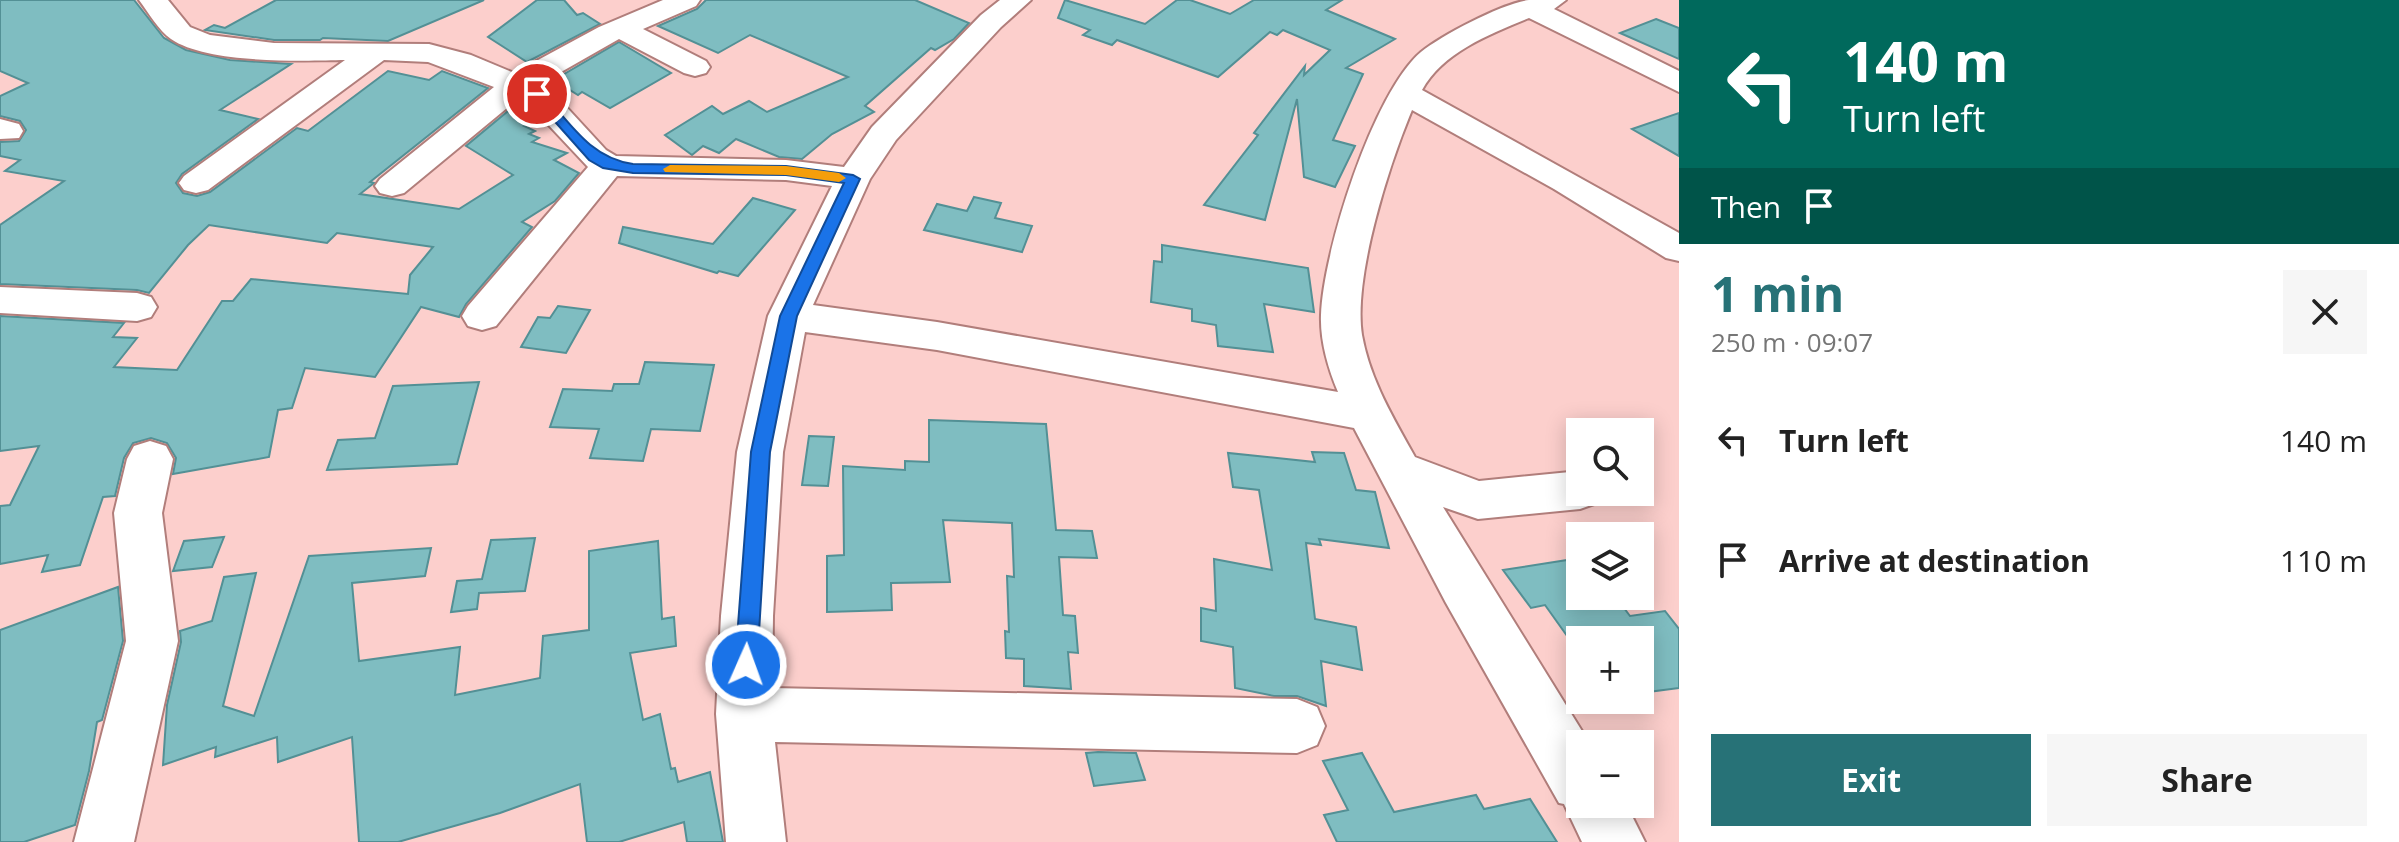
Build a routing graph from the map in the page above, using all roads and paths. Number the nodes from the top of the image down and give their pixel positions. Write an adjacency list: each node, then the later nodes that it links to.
1 (153, 0): 6 (street)
2 (686, 0): 5 (street)
3 (1017, 0): 12 (street)
4 (1541, 4): 8 (street); 10 (street)
5 (620, 28): 7 (street); 9 (street)
6 (377, 51): 9 (street); 13 (street)
7 (695, 67)
8 (1679, 83)
9 (517, 84): 11 (street); 14 (street)
10 (1406, 94): 15 (street); 20 (street)
11 (608, 165): 12 (street); 18 (street)
12 (853, 179): 19 (street)
13 (196, 183)
14 (392, 186)
15 (1679, 249)
16 (0, 300): 17 (street)
17 (137, 307)
18 (482, 316)
19 (788, 316): 20 (street); 24 (street)
20 (1371, 414): 22 (street)
21 (150, 459): 28 (street)
22 (1399, 470): 23 (street); 26 (street)
23 (1566, 491)
24 (744, 714): 25 (street); 29 (street)
25 (1297, 726)
26 (1566, 759)
27 (1601, 818): 30 (street)
28 (104, 842)
29 (756, 842)
30 (1615, 842)

